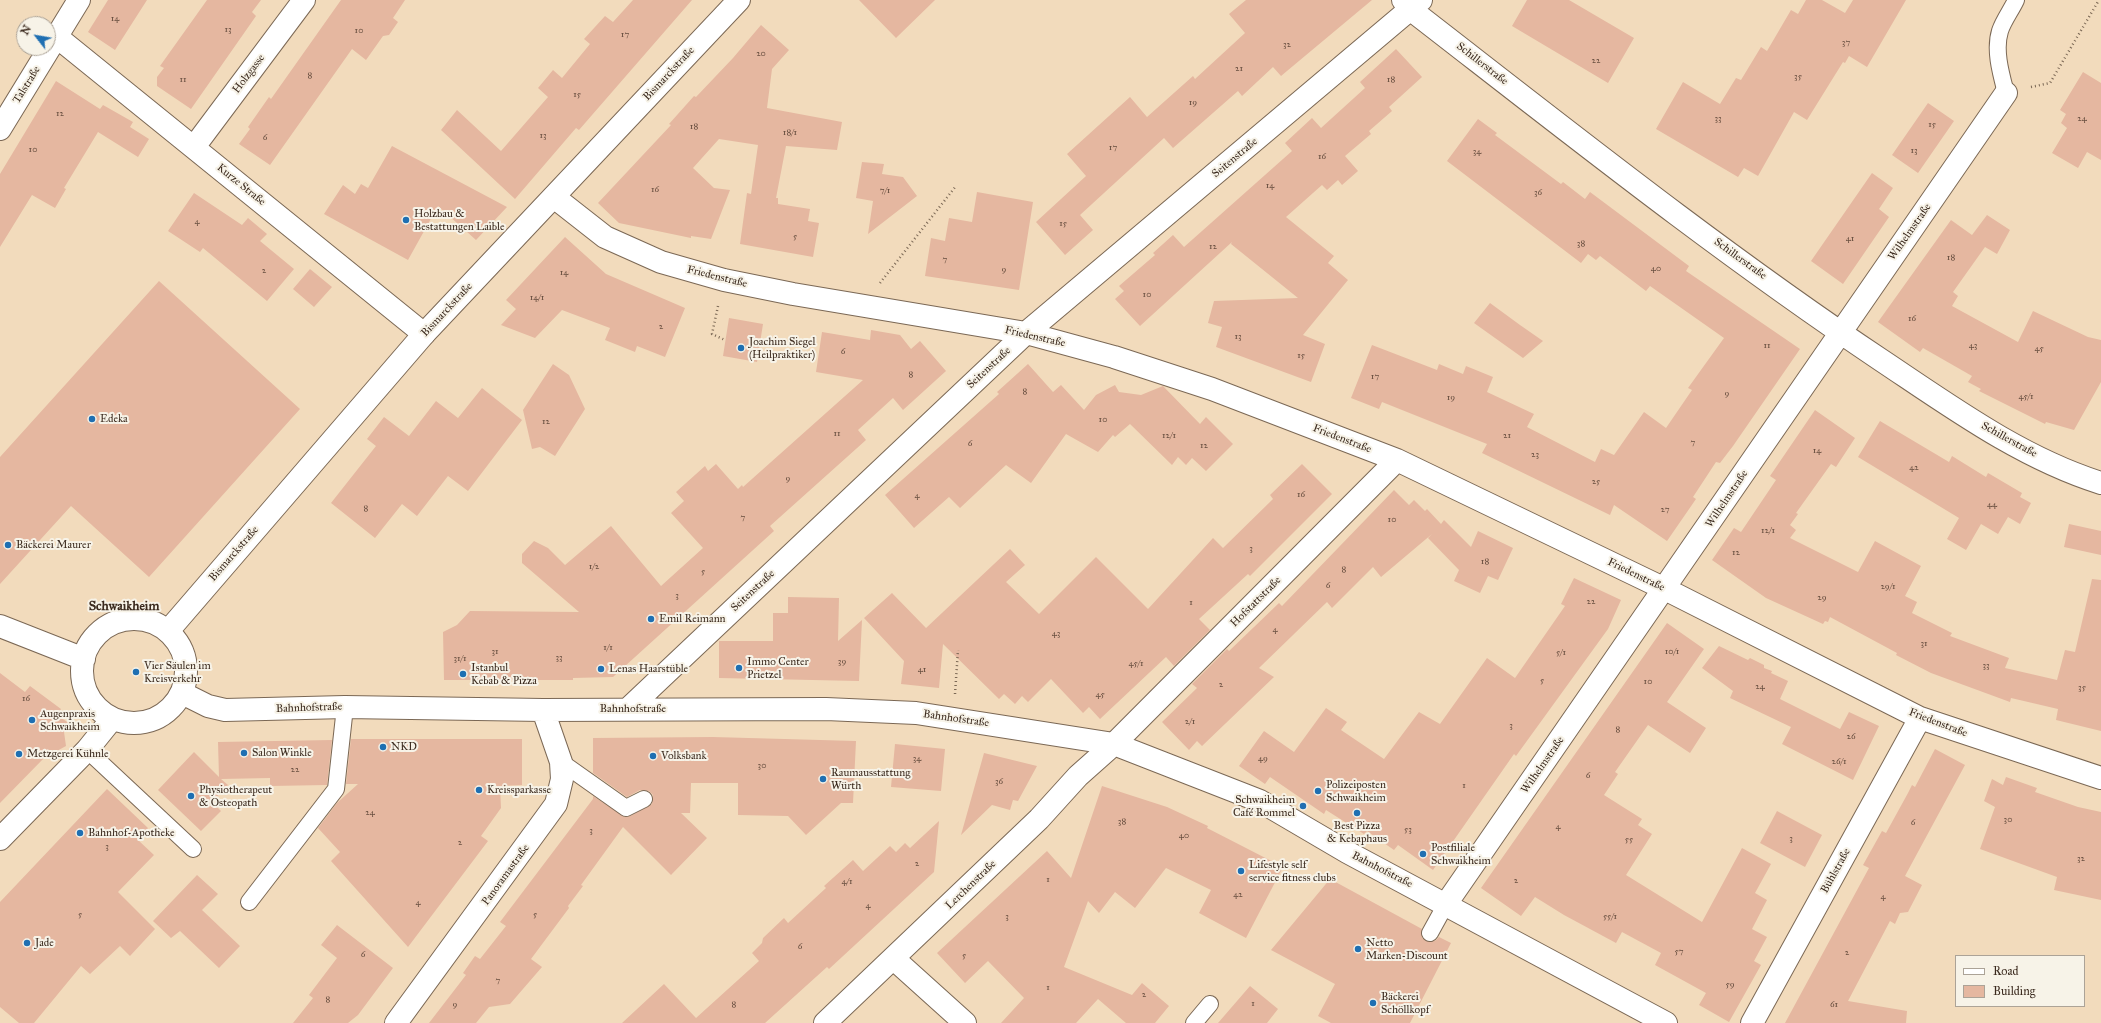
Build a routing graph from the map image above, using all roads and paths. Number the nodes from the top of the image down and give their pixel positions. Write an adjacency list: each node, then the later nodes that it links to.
1 (79, 0): 7 (street, Talstraße)
2 (304, 0): 11 (street, Holzgasse)
3 (739, 0): 13 (street, Bismarckstraße)
4 (2016, 0): 9 (lane)
5 (2099, 0): 8 (path)
6 (1411, 3): 16 (street, Seitenstraße); 17 (street, Schillerstraße)
7 (57, 37): 10 (street, Talstraße); 11 (street, Kurze Straße)
8 (2050, 83)
9 (2006, 93): 17 (street, Wilhelmstraße)
10 (0, 129)
11 (194, 147): 18 (street, Kurze Straße)
12 (956, 186): 15 (path)
13 (554, 197): 14 (street, Friedenstraße); 18 (street, Bismarckstraße)
14 (724, 280): 15 (street, Friedenstraße); 19 (path)
15 (862, 305): 16 (street, Friedenstraße)
16 (1026, 333): 20 (street, Friedenstraße); 29 (street, Seitenstraße)
17 (1841, 333): 21 (street, Schillerstraße); 22 (street, Wilhelmstraße)
18 (424, 334): 24 (street, Bismarckstraße)
19 (725, 340)
20 (1397, 460): 22 (street, Friedenstraße); 34 (street, Hofstattstraße)
21 (2101, 483)
22 (1665, 589): 32 (street, Friedenstraße); 42 (street, Wilhelmstraße)
23 (0, 626): 26 (street)
24 (168, 631): 26 (street); 27 (street)
25 (958, 650): 31 (path)
26 (84, 659): 33 (street)
27 (182, 693): 28 (street, Bahnhofstraße); 33 (street)
28 (345, 707): 30 (street, Bahnhofstraße); 41 (lane)
29 (628, 709): 30 (street, Bahnhofstraße); 31 (street, Bahnhofstraße)
30 (543, 710): 36 (street, Panoramastraße)
31 (949, 718): 34 (street, Bahnhofstraße)
32 (1920, 718): 37 (street, Friedenstraße); 51 (street, Bühlstraße)
33 (112, 719): 35 (street)
34 (1114, 744): 42 (street, Bahnhofstraße); 44 (street, Lerchenstraße)
35 (87, 750): 39 (street); 40 (lane)
36 (561, 762): 38 (lane); 46 (street, Panoramastraße)
37 (2101, 778)
38 (644, 799)
39 (0, 839)
40 (193, 849)
41 (250, 902)
42 (1446, 904): 43 (lane); 50 (street, Bahnhofstraße)
43 (1430, 933)
44 (894, 959): 47 (street, Lerchenstraße); 48 (street)
45 (1210, 1004): 49 (lane)
46 (396, 1023)
47 (825, 1023)
48 (965, 1023)
49 (1194, 1023)
50 (1666, 1023)
51 (1752, 1023)

